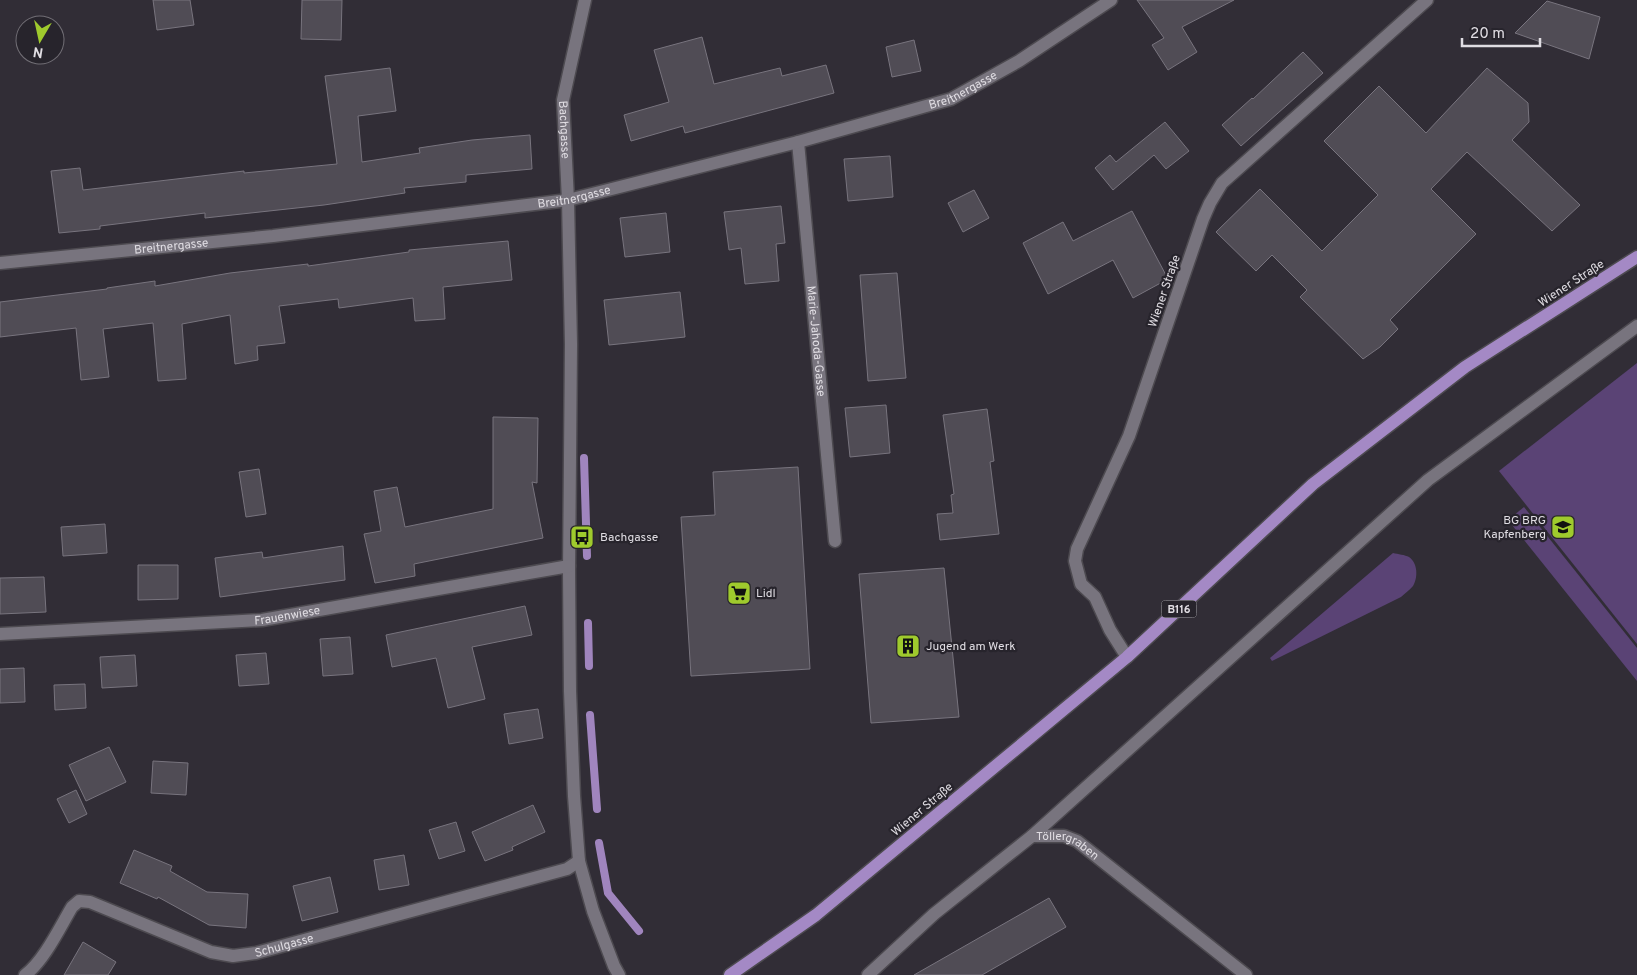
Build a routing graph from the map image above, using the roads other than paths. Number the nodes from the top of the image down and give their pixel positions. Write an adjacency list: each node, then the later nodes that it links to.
1 (585, 0): 5 (street, Bachgasse)
2 (1111, 0): 4 (street, Breitnergasse)
3 (1427, 0): 12 (street, Wiener Straße)
4 (798, 142): 5 (street, Breitnergasse); 9 (street, Marie-Jahoda-Gasse)
5 (568, 200): 7 (street, Breitnergasse); 10 (street, Bachgasse)
6 (1637, 257): 12 (main road, Wiener Straße / B116)
7 (0, 263)
8 (1637, 326): 13 (street)
9 (835, 541)
10 (569, 566): 11 (street, Frauenwiese); 14 (street, Bachgasse)
11 (0, 634)
12 (1127, 657): 17 (main road, Wiener Straße / B116)
13 (1032, 836): 18 (street, Töllergraben); 19 (street, Töllergraben)
14 (579, 861): 15 (street, Schulgasse); 16 (street, Bachgasse)
15 (25, 975)
16 (619, 975)
17 (730, 975)
18 (868, 975)
19 (1246, 975)

